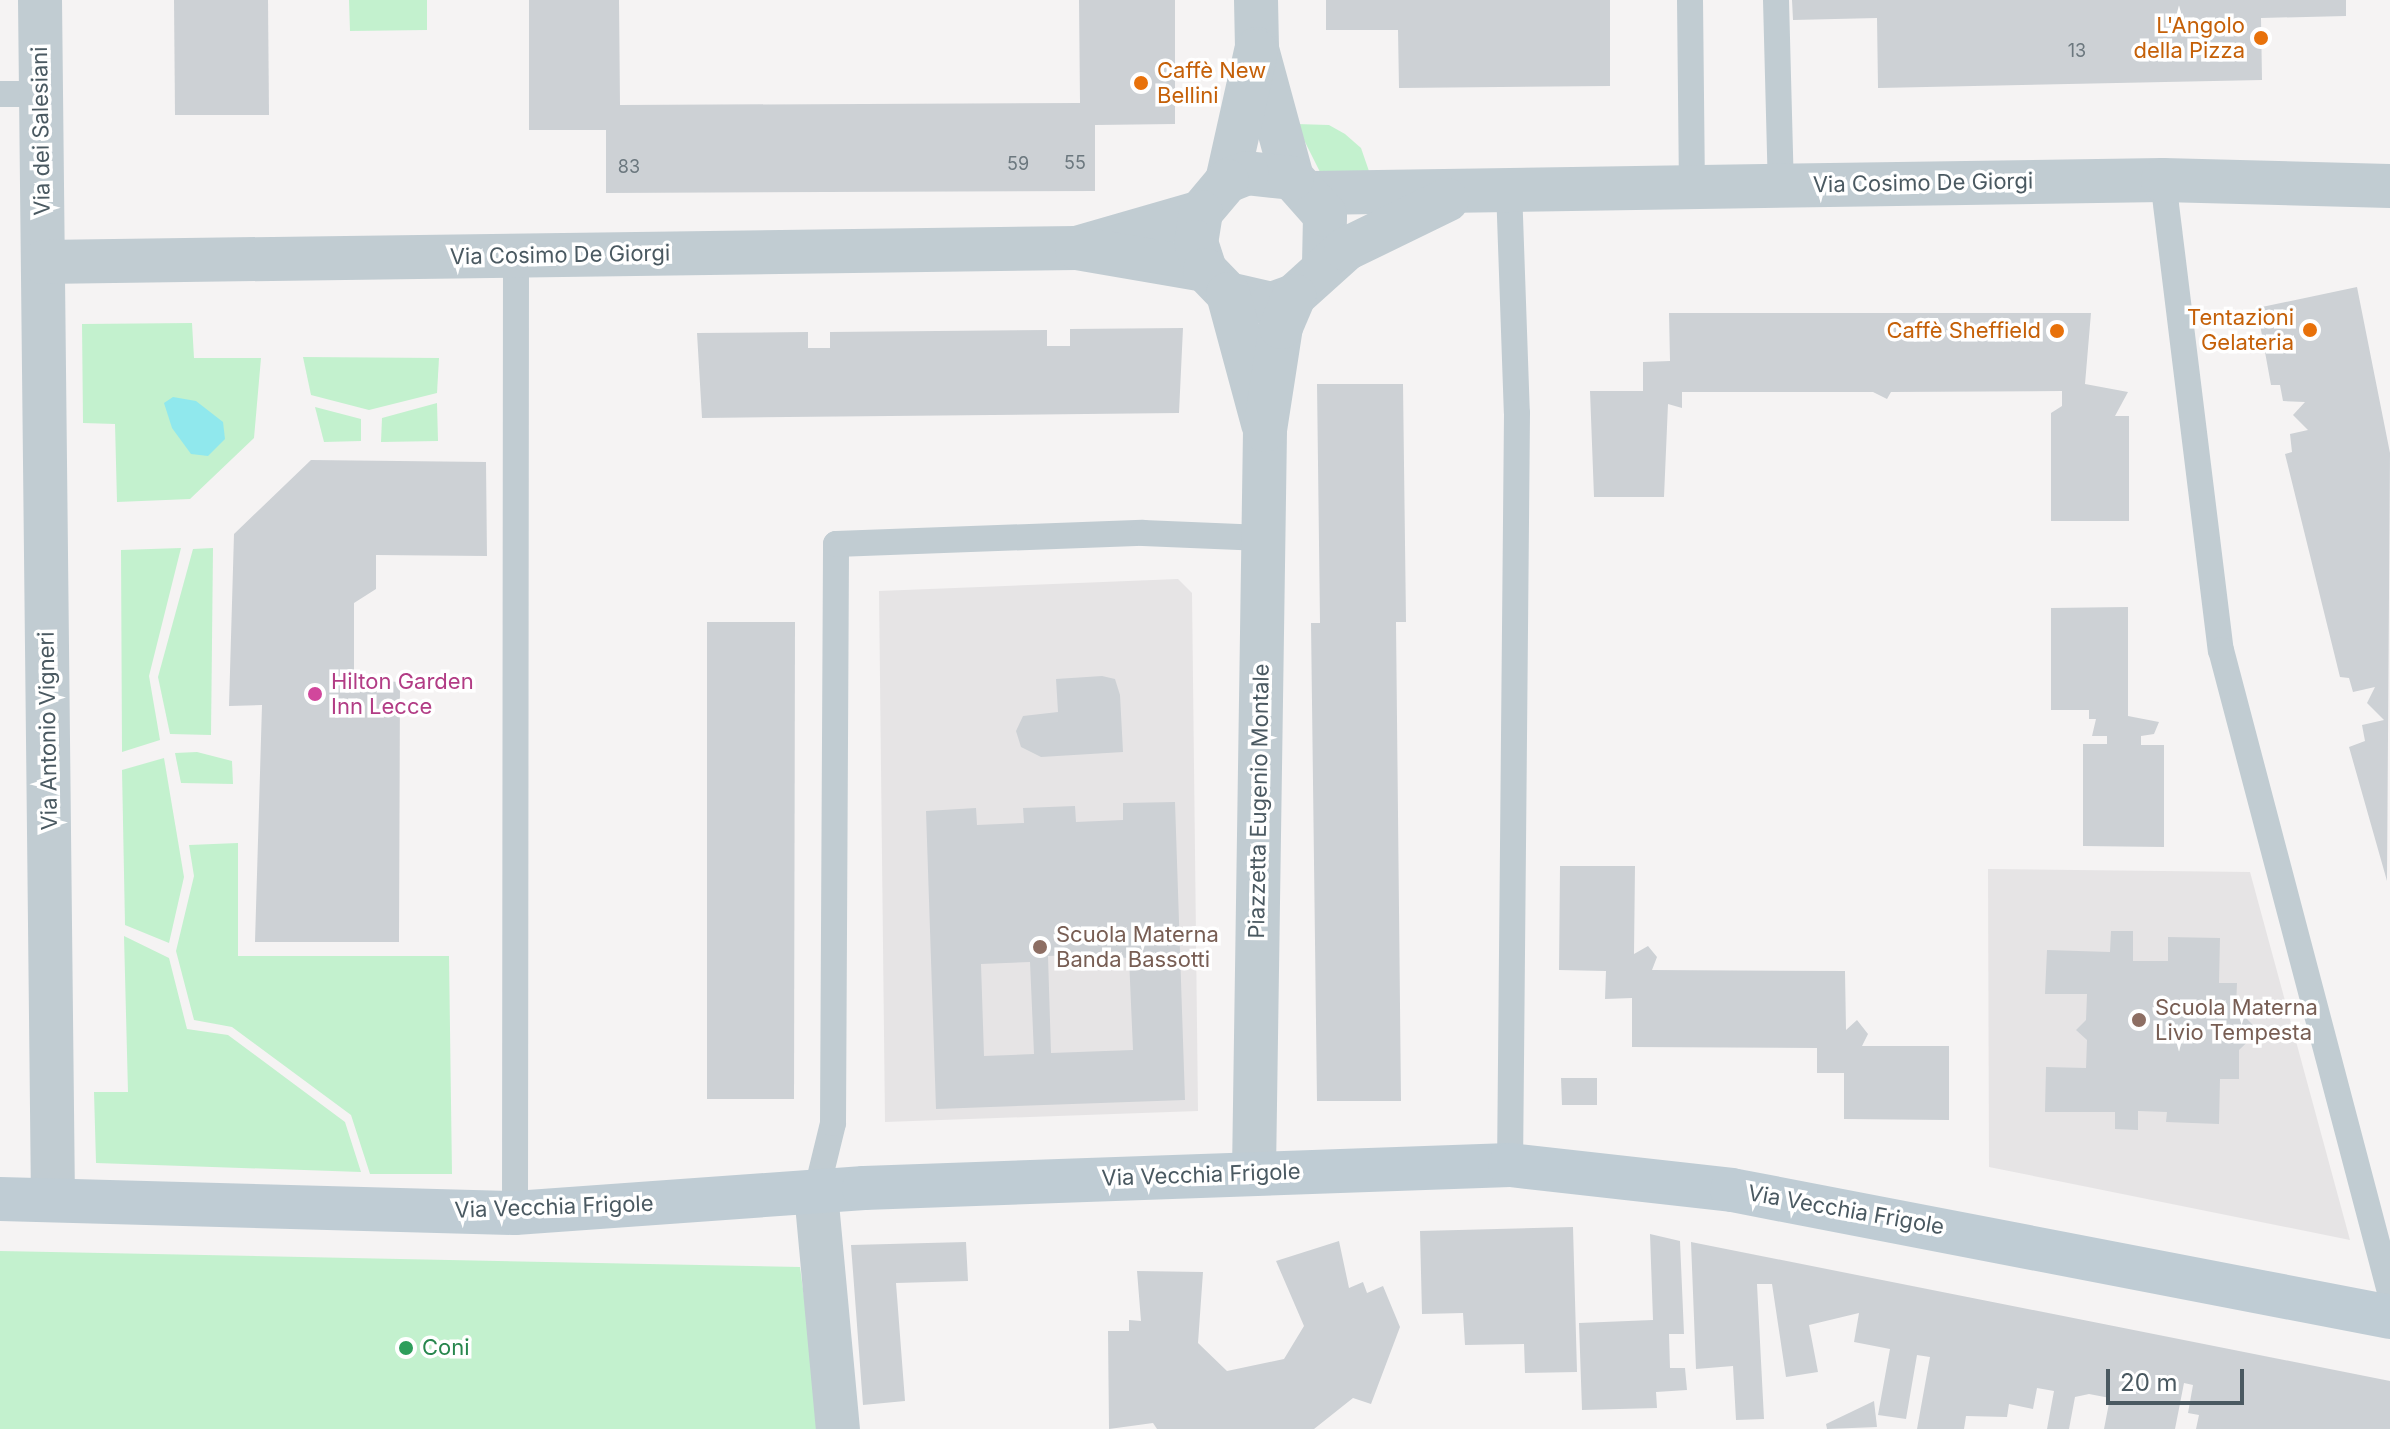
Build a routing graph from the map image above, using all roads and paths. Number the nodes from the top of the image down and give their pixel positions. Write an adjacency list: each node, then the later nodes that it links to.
1 (40, 0): 6 (street, Via dei Salesiani)
2 (1256, 0): 5 (street)
3 (1690, 0): 8 (lane)
4 (1776, 0): 9 (lane)
5 (1257, 49): 10 (street); 14 (street)
6 (20, 94): 17 (street, Via dei Salesiani)
7 (2163, 180): 9 (street, Via Cosimo De Giorgi); 11 (street, Via Cosimo De Giorgi); 29 (lane)
8 (1692, 185): 9 (street, Via Cosimo De Giorgi); 12 (street, Via Cosimo De Giorgi)
9 (1781, 185)
10 (1302, 186): 13 (street, Via Cosimo De Giorgi); 14 (street, Via Cosimo De Giorgi); 18 (street)
11 (2390, 186)
12 (1509, 188): 13 (street, Via Cosimo De Giorgi); 23 (lane)
13 (1456, 195): 18 (street, Via Cosimo De Giorgi)
14 (1214, 197): 15 (street, Via Cosimo De Giorgi); 19 (street)
15 (1077, 248): 16 (street, Via Cosimo De Giorgi); 19 (street, Via Cosimo De Giorgi)
16 (516, 256): 17 (street, Via Cosimo De Giorgi); 28 (lane)
17 (43, 262): 27 (street, Via Antonio Vigneri)
18 (1324, 264): 20 (street, Via Cosimo De Giorgi)
19 (1216, 282): 20 (street, Via Cosimo De Giorgi); 21 (street, Piazzetta Eugenio Montale)
20 (1294, 296): 21 (street, Piazzetta Eugenio Montale)
21 (1265, 430): 22 (street, Piazzetta Eugenio Montale)
22 (1263, 538): 24 (street, Piazzetta Eugenio Montale); 25 (lane)
23 (1510, 1165): 24 (street, Via Vecchia Frigole); 30 (street, Via Vecchia Frigole)
24 (1254, 1172): 25 (street, Via Vecchia Frigole)
25 (816, 1193): 28 (street, Via Vecchia Frigole); 31 (street)
26 (0, 1199): 27 (street, Via Vecchia Frigole)
27 (53, 1200): 28 (street, Via Vecchia Frigole)
28 (515, 1213)
29 (2390, 1292)
30 (2390, 1317)
31 (838, 1429)

